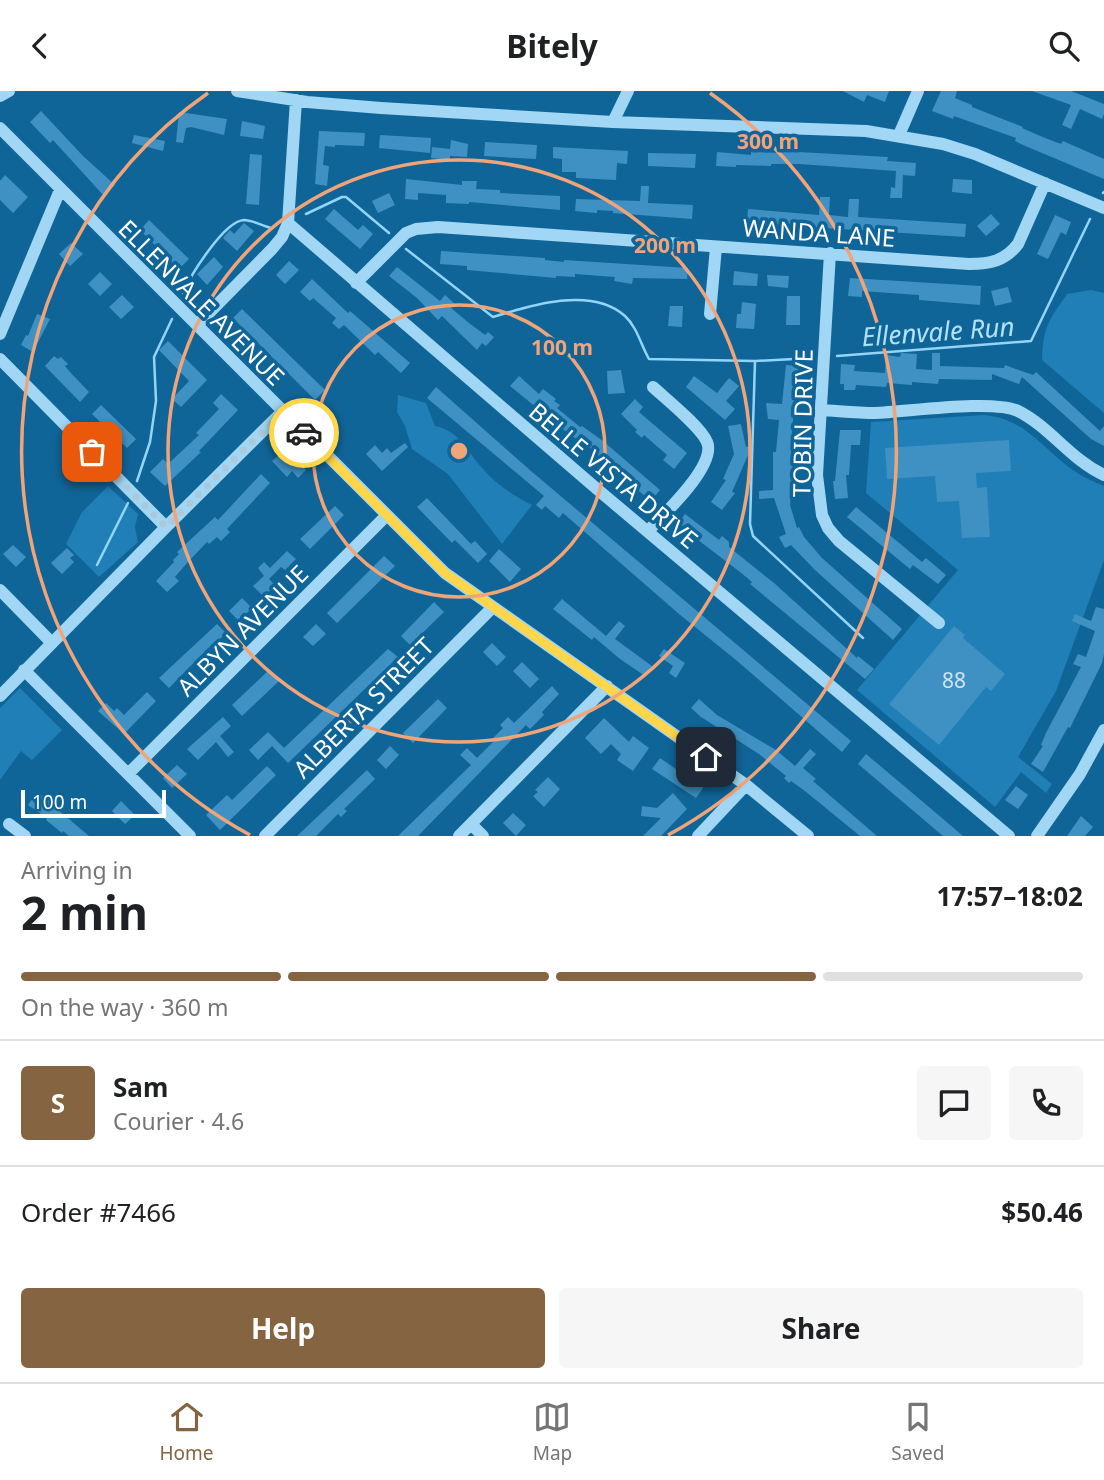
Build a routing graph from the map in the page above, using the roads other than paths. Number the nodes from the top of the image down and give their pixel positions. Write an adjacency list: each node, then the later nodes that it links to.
1 (9, 91): 5 (street)
2 (237, 91): 6 (street)
3 (628, 91): 7 (street)
4 (918, 91): 9 (street)
5 (0, 96)
6 (296, 100): 7 (street); 13 (street)
7 (613, 122): 9 (street)
8 (0, 128): 11 (street, ELLENVALE AVENUE)
9 (899, 135): 10 (street)
10 (1045, 183): 12 (street); 15 (street, WANDA LANE)
11 (60, 190): 18 (street, ELLENVALE AVENUE); 19 (street)
12 (1104, 208)
13 (288, 223): 16 (street, BELLE VISTA DRIVE); 18 (street)
14 (716, 247): 15 (street, WANDA LANE); 16 (street, WANDA LANE); 17 (street)
15 (830, 253): 22 (street, TOBIN DRIVE)
16 (356, 283): 27 (street, BELLE VISTA DRIVE)
17 (710, 314)
18 (197, 325): 23 (street, ELLENVALE AVENUE)
19 (0, 334)
20 (0, 359): 26 (street)
21 (653, 387): 27 (street)
22 (821, 410): 24 (street); 30 (street, TOBIN DRIVE)
23 (282, 412): 25 (street, ELLENVALE AVENUE); 26 (street)
24 (1104, 475)
25 (386, 516): 29 (street, ELLENVALE AVENUE); 36 (street, ALBYN AVENUE)
26 (166, 527): 31 (street)
27 (649, 531): 47 (street, BELLE VISTA DRIVE)
28 (0, 590): 31 (street)
29 (492, 608): 33 (street, ELLENVALE AVENUE); 42 (street, ALBERTA STREET)
30 (939, 623)
31 (51, 642): 32 (street)
32 (24, 670): 34 (street); 36 (street)
33 (607, 686): 37 (street, ELLENVALE AVENUE); 39 (street)
34 (0, 696)
35 (1102, 738): 48 (street)
36 (128, 774): 41 (street)
37 (746, 785): 45 (street); 46 (street, ELLENVALE AVENUE)
38 (9, 824): 40 (street)
39 (471, 824): 43 (street); 44 (street)
40 (25, 836)
41 (190, 836)
42 (264, 836)
43 (459, 836)
44 (483, 836)
45 (698, 836)
46 (808, 836)
47 (1009, 836)
48 (1037, 836)

